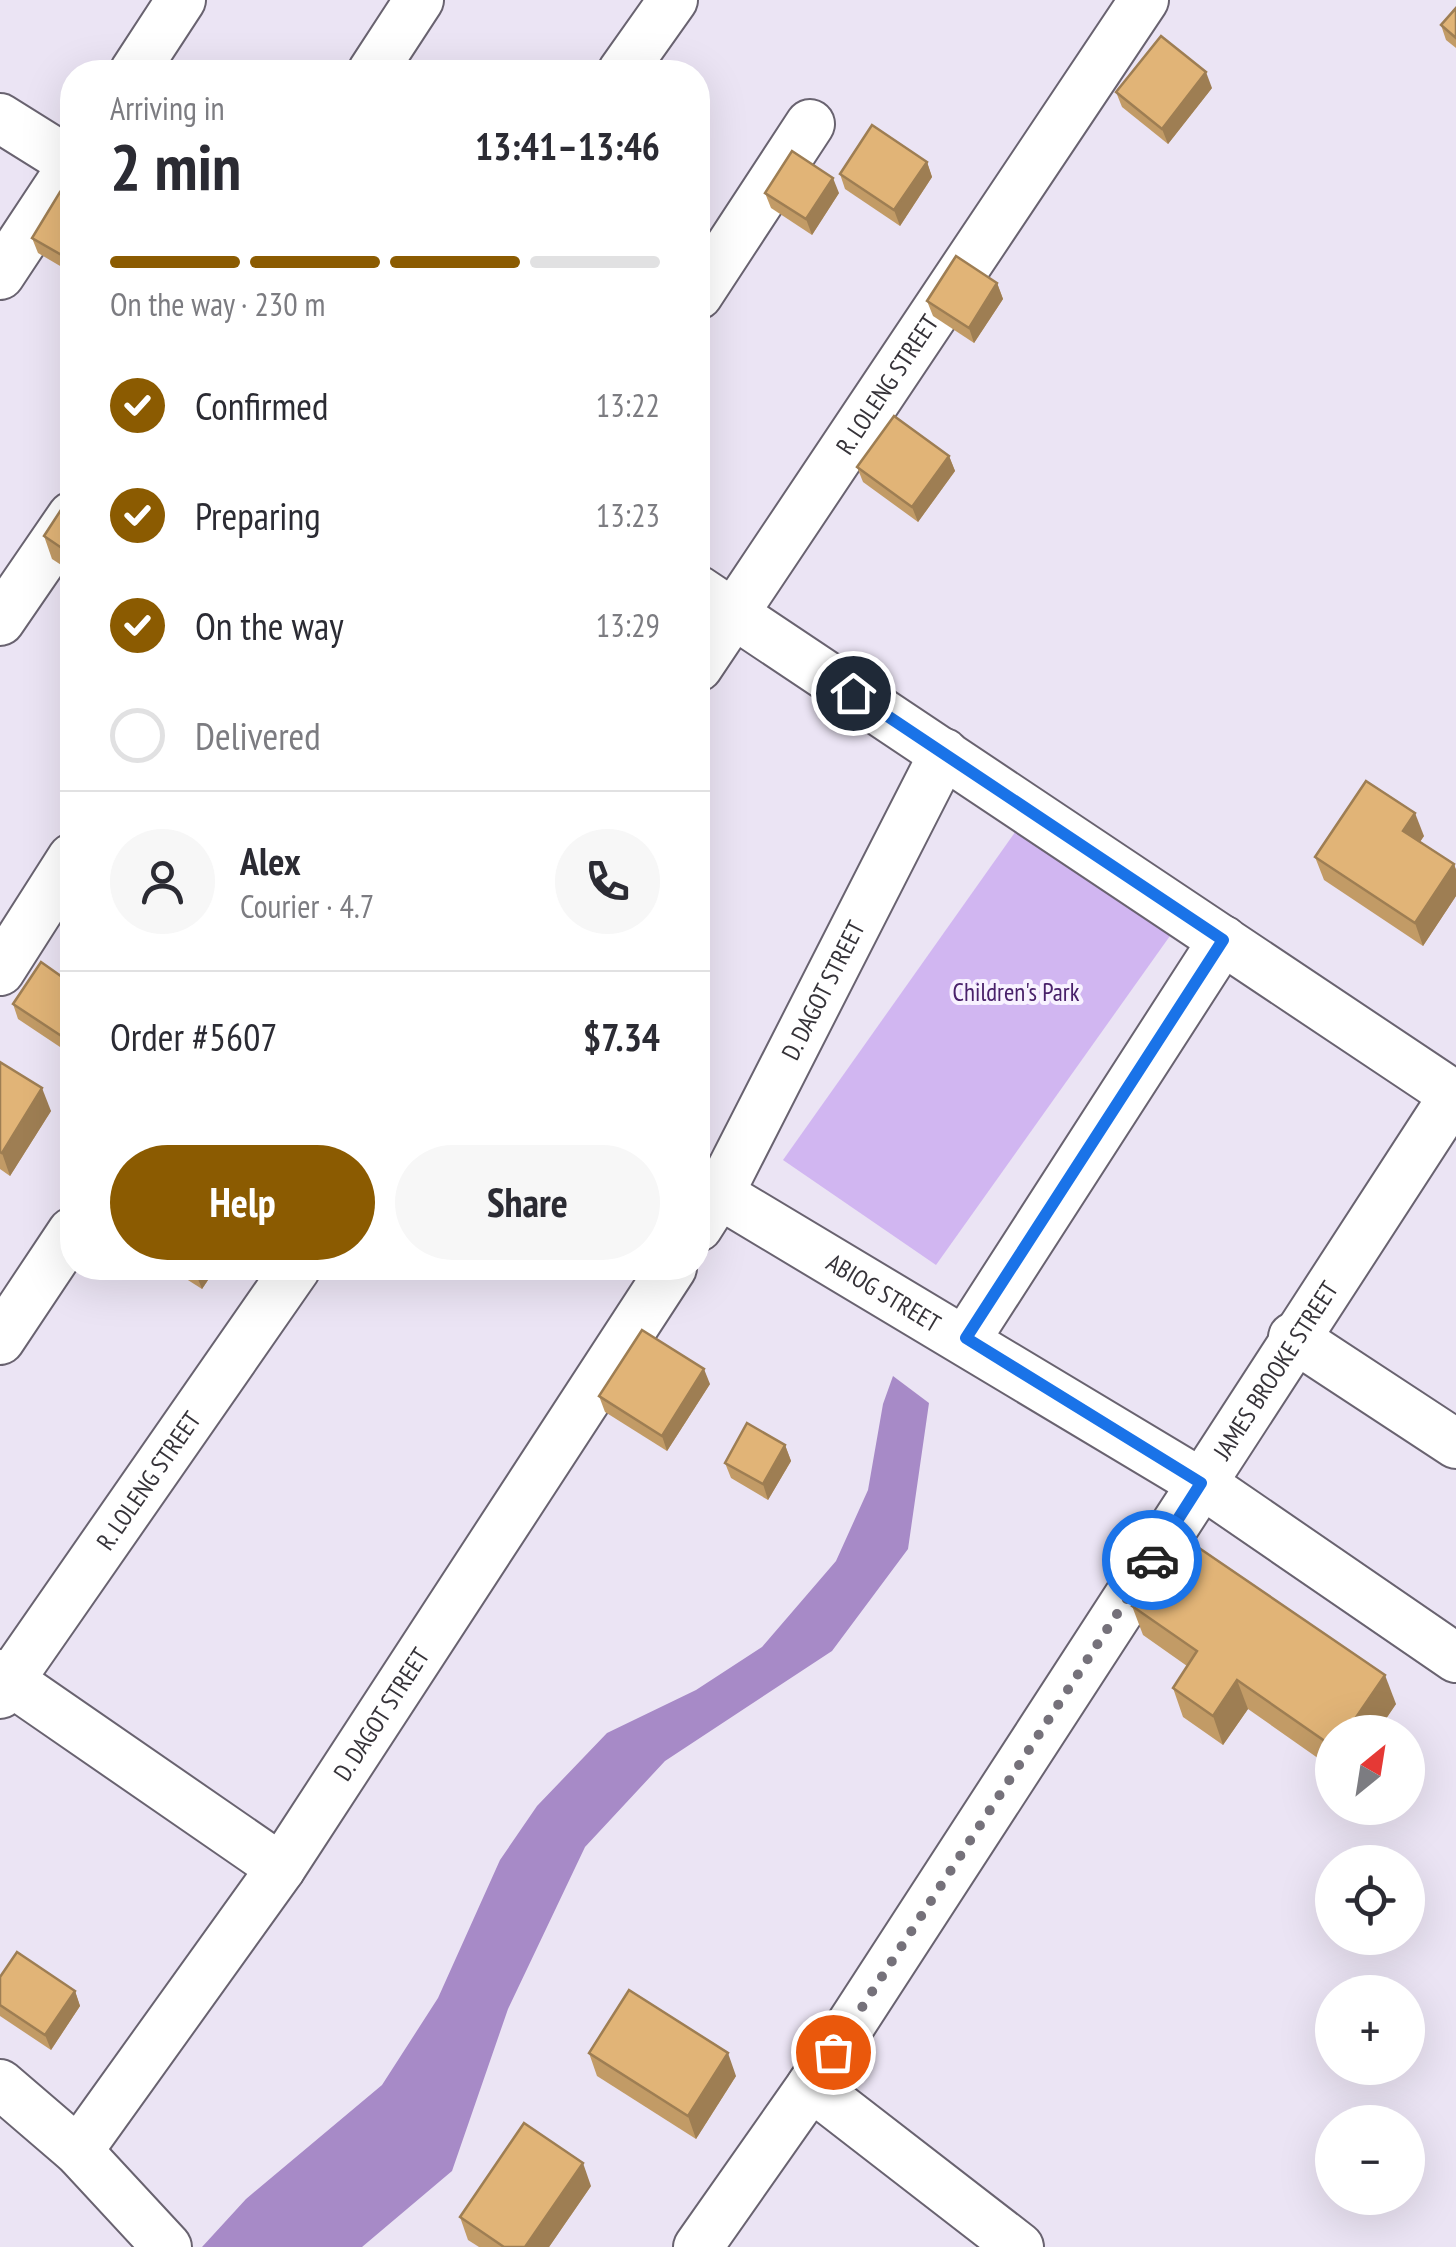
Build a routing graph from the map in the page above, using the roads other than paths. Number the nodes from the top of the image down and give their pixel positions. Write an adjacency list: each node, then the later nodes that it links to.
1 (181, 0): 5 (street)
2 (419, 0): 6 (street)
3 (673, 0): 7 (street)
4 (1144, 0): 15 (street, R. LOLENG STREET)
5 (142, 60)
6 (380, 60)
7 (630, 60)
8 (0, 118): 10 (street)
9 (810, 124): 13 (street)
10 (60, 156)
11 (60, 182): 12 (street)
12 (0, 275)
13 (710, 277)
14 (60, 533): 16 (street)
15 (715, 602): 17 (street)
16 (0, 620)
17 (944, 752): 19 (street); 22 (street, D. DAGOT STREET)
18 (60, 877): 20 (street)
19 (1223, 940): 21 (street); 27 (street)
20 (0, 971)
21 (1455, 1093): 28 (street, JAMES BROOKE STREET)
22 (710, 1207)
23 (710, 1212): 27 (street, ABIOG STREET)
24 (60, 1250): 29 (street)
25 (288, 1280): 33 (street, R. LOLENG STREET)
26 (664, 1280): 34 (street, D. DAGOT STREET)
27 (966, 1338): 31 (street, ABIOG STREET)
28 (1293, 1338): 30 (street); 31 (street, JAMES BROOKE STREET)
29 (0, 1340)
30 (1456, 1444)
31 (1201, 1483): 32 (street, ABIOG STREET); 36 (street, JAMES BROOKE STREET)
32 (1456, 1658)
33 (2, 1684): 34 (street)
34 (281, 1868): 37 (street, D. DAGOT STREET)
35 (0, 2084): 37 (street)
36 (811, 2086): 39 (street, JAMES BROOKE STREET); 40 (street)
37 (78, 2151): 38 (street)
38 (167, 2247)
39 (698, 2247)
40 (1019, 2247)

